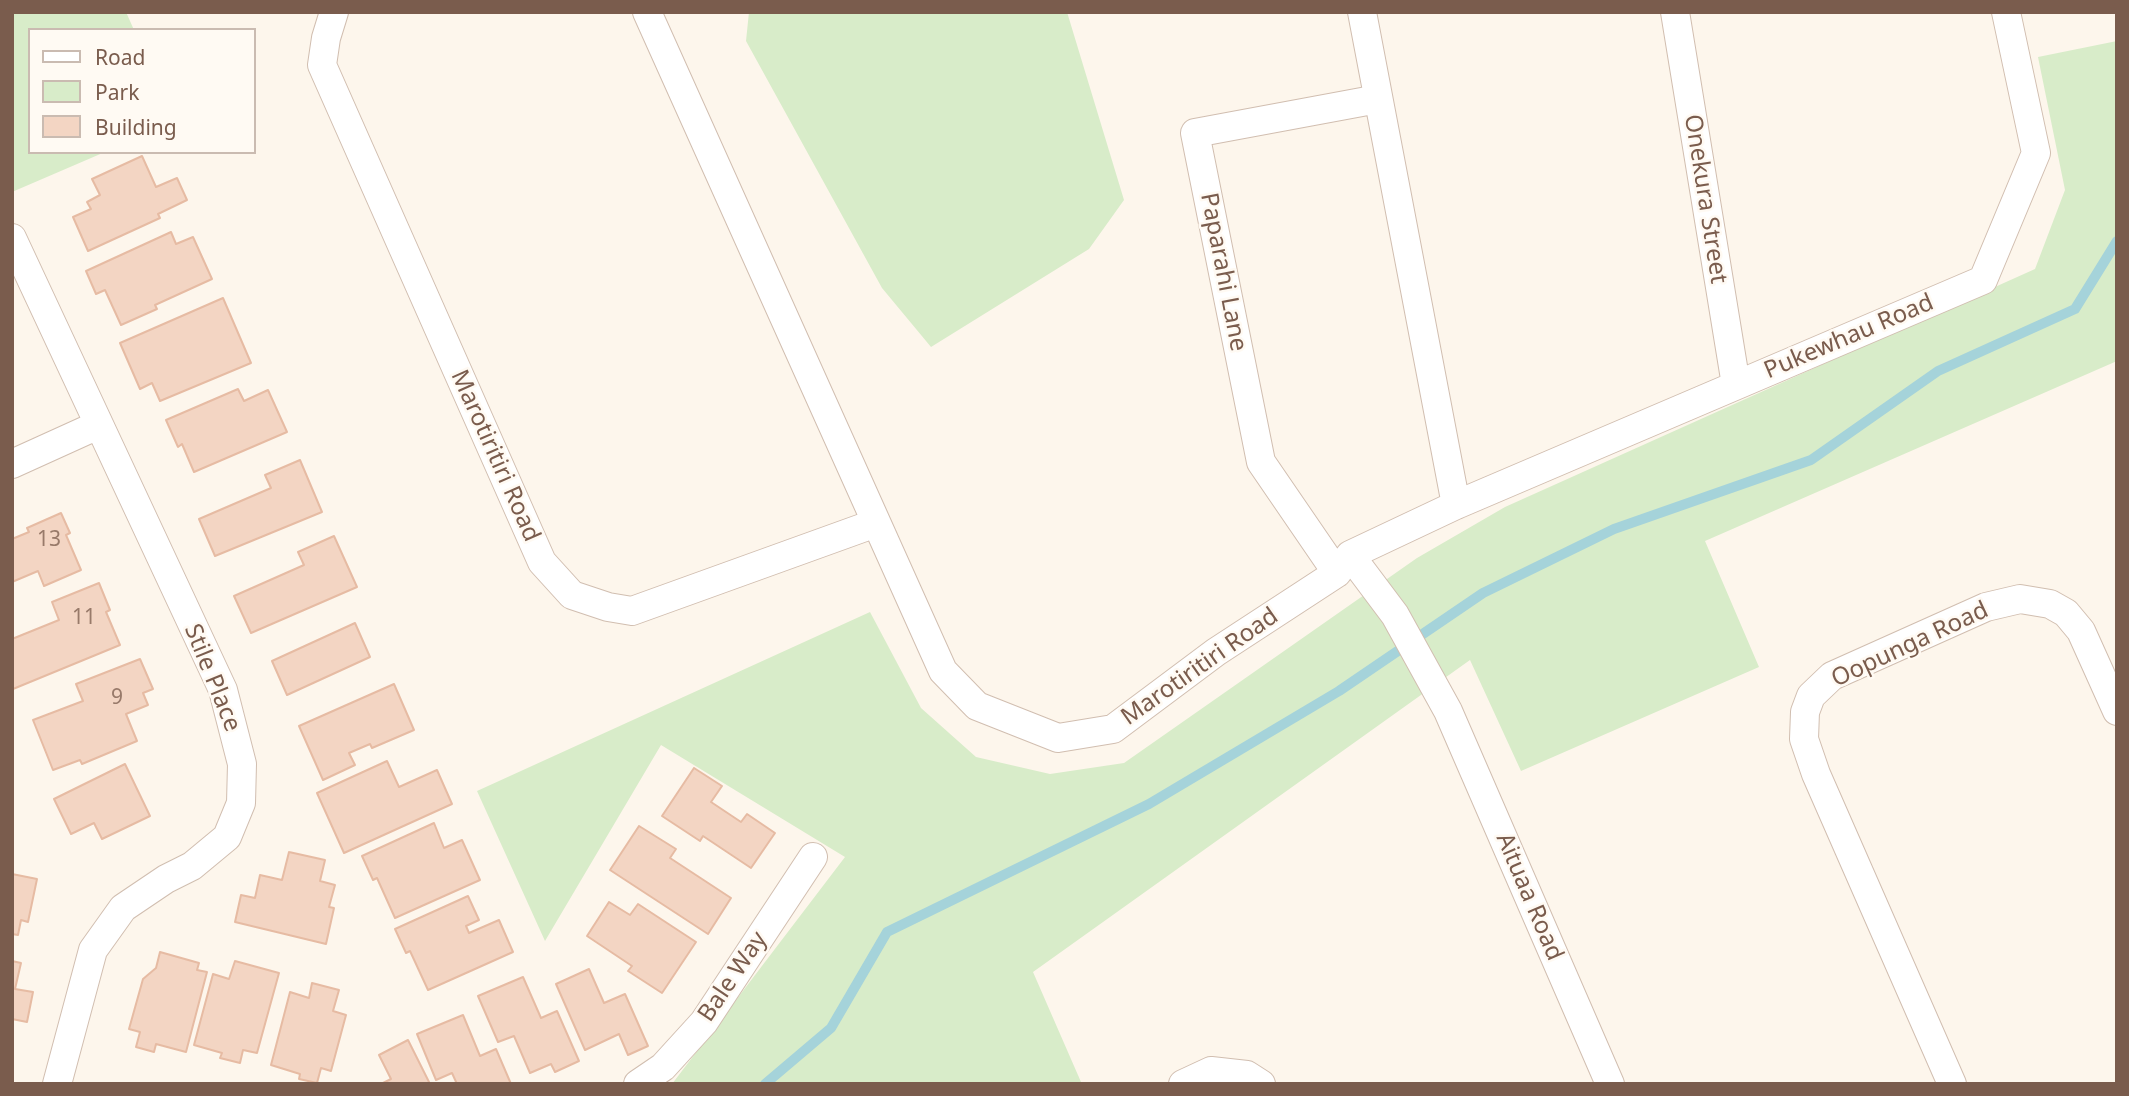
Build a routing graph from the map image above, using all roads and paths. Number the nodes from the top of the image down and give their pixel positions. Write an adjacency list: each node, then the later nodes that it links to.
1 (334, 12): 12 (street, Marotiritiri Road)
2 (646, 12): 12 (street, Marotiritiri Road)
3 (1362, 12): 6 (street)
4 (1675, 12): 8 (street, Onekura Street)
5 (2006, 12): 8 (street, Pukewhau Road)
6 (1378, 99): 11 (street); 13 (street, Paparahi Lane)
7 (12, 238): 9 (street, Stile Place)
8 (1736, 385): 11 (street, Pukewhau Road)
9 (98, 425): 10 (street); 16 (street, Stile Place)
10 (12, 464)
11 (1456, 505): 13 (street, Pukewhau Road)
12 (876, 523): 13 (street, Marotiritiri Road)
13 (1344, 564): 20 (street, Aituaa Road)
14 (2117, 711): 21 (street, Oopunga Road)
15 (813, 857): 17 (street, Bale Way)
16 (57, 1084)
17 (638, 1084)
18 (1183, 1084): 19 (street)
19 (1261, 1084)
20 (1609, 1084)
21 (1952, 1084)

